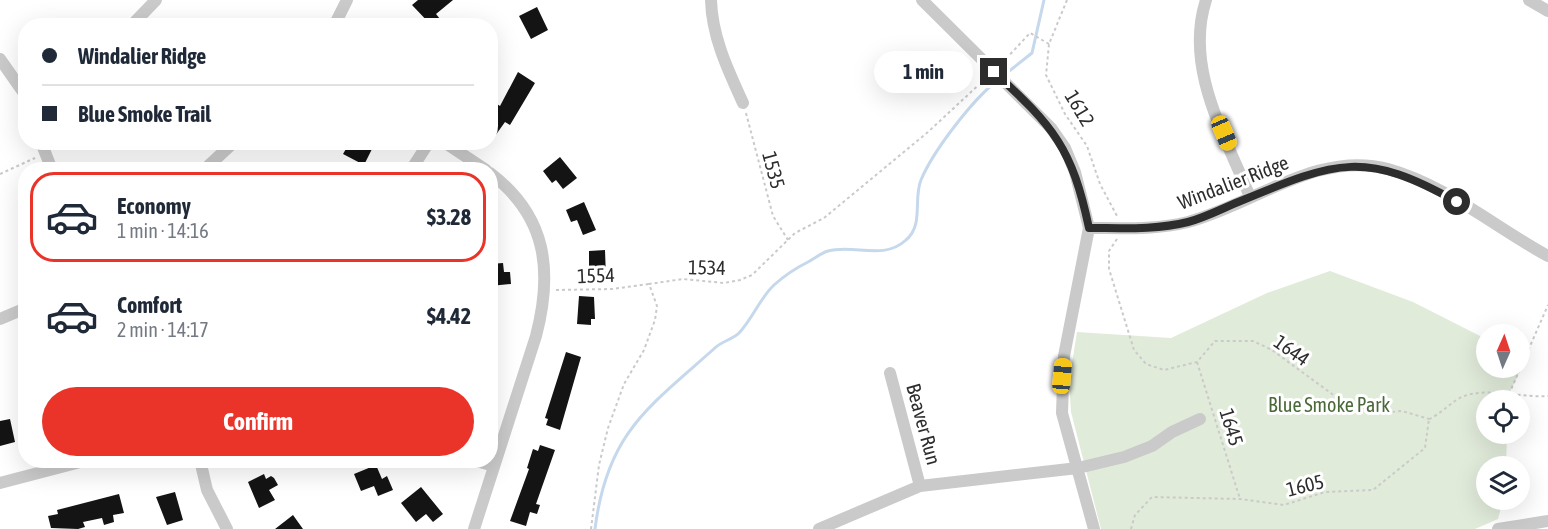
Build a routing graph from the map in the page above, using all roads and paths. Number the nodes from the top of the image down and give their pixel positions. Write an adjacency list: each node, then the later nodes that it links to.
1 (156, 0): 9 (street)
2 (347, 0): 10 (street)
3 (711, 0): 15 (street)
4 (922, 0): 13 (street)
5 (1067, 0): 11 (path, 1612)
6 (1206, 0): 25 (street)
7 (1529, 0): 8 (street)
8 (1548, 11)
9 (139, 18)
10 (338, 18)
11 (1049, 44): 13 (path, 1534); 27 (path, 1612)
12 (0, 59): 14 (street)
13 (993, 72): 26 (street); 28 (path, 1534)
14 (18, 85)
15 (743, 103): 28 (path, 1535)
16 (39, 150): 19 (path)
17 (225, 150): 20 (street)
18 (456, 150): 21 (street)
19 (19, 162)
20 (213, 162)
21 (474, 162)
22 (18, 163): 23 (path)
23 (0, 174)
24 (498, 180): 31 (street)
25 (1250, 197): 27 (street, Windalier Ridge); 29 (street, Windalier Ridge)
26 (1089, 228): 27 (street, Windalier Ridge); 47 (street)
27 (1117, 228): 35 (path)
28 (788, 240): 30 (path, 1534)
29 (1548, 256)
30 (649, 284): 31 (path, 1554); 54 (path)
31 (545, 291): 43 (street)
32 (1548, 305): 37 (path)
33 (18, 311): 34 (street)
34 (0, 319)
35 (1197, 362): 42 (path, 1644); 50 (path, 1645)
36 (890, 373): 49 (street, Beaver Run)
37 (1511, 390)
38 (1476, 393): 42 (path)
39 (1530, 395): 40 (path)
40 (1548, 396)
41 (1200, 419): 47 (street)
42 (1429, 419): 50 (path, 1605)
43 (498, 454)
44 (57, 468): 48 (street)
45 (202, 468): 52 (street)
46 (493, 468): 53 (street)
47 (1078, 468): 49 (street); 56 (street)
48 (0, 483)
49 (920, 486): 55 (street)
50 (1240, 499): 57 (path, 1605)
51 (1548, 521): 58 (street)
52 (226, 529)
53 (474, 529)
54 (591, 529)
55 (819, 529)
56 (1094, 529)
57 (1131, 529)
58 (1498, 529)

